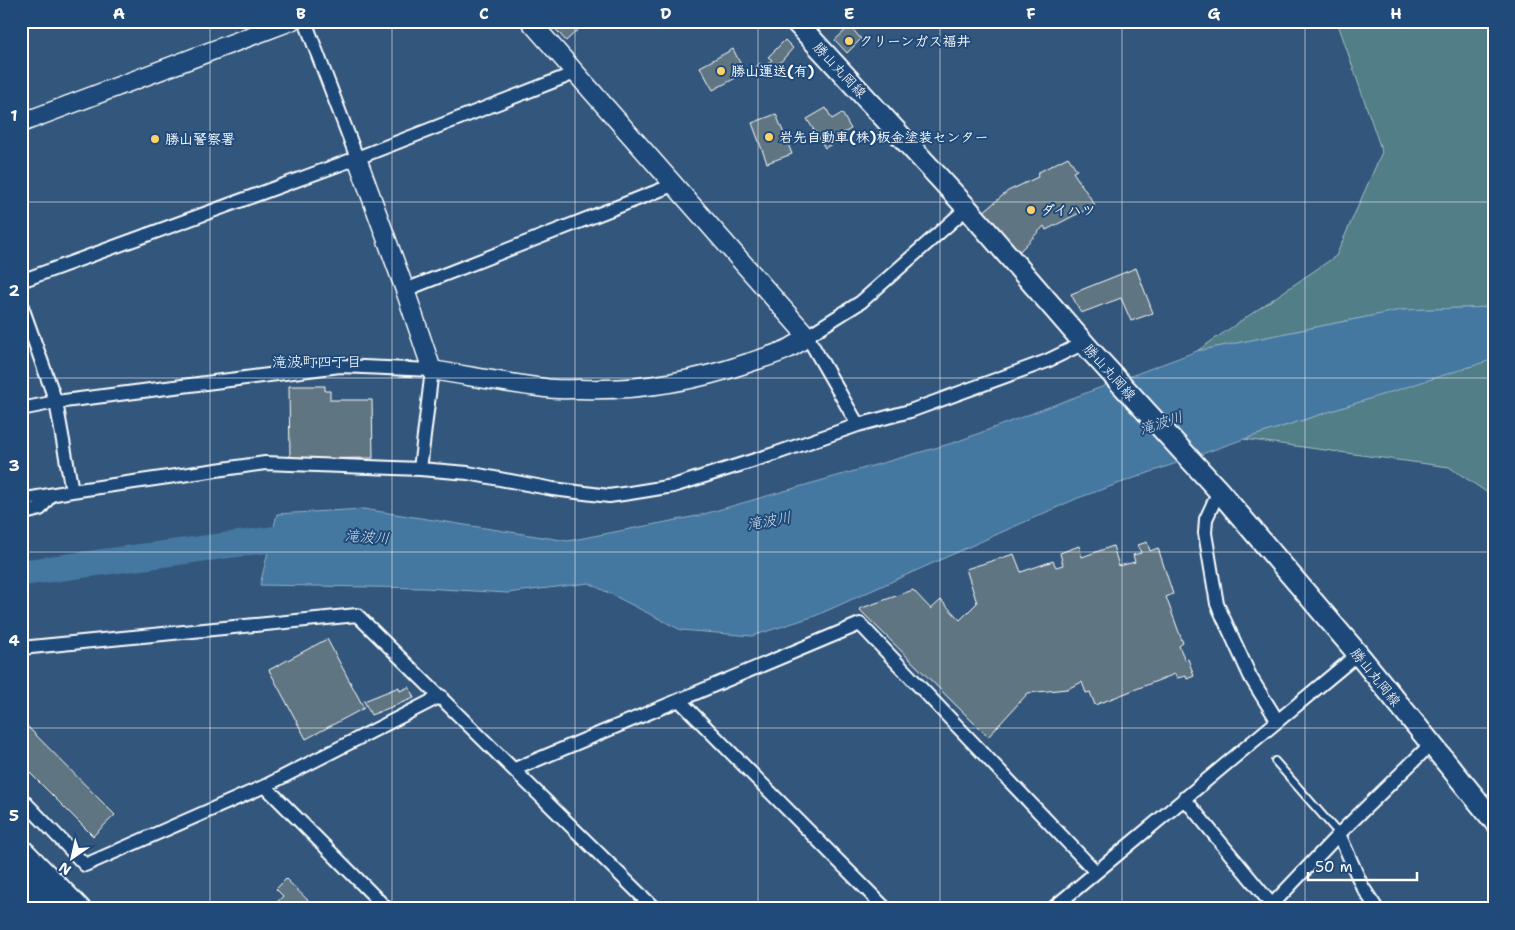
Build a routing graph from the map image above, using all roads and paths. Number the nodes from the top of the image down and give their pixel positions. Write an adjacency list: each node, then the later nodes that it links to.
1 (291, 21): 6 (street)
2 (305, 21): 7 (street)
3 (530, 21): 5 (street)
4 (795, 21): 9 (main road, 勝山丸岡線)
5 (575, 73): 7 (street); 8 (street)
6 (21, 123)
7 (357, 158): 10 (street); 11 (street)
8 (674, 184): 11 (street); 13 (street)
9 (967, 208): 13 (street); 14 (main road, 勝山丸岡線)
10 (21, 281)
11 (406, 290): 15 (street)
12 (21, 304): 16 (street)
13 (807, 336): 15 (street); 18 (street)
14 (1086, 346): 18 (street); 21 (main road, 勝山丸岡線)
15 (432, 370): 16 (street); 19 (street)
16 (56, 402): 17 (street); 20 (street)
17 (21, 408)
18 (858, 425): 19 (street)
19 (420, 469): 20 (street)
20 (72, 491): 22 (street)
21 (1218, 491): 26 (main road, 勝山丸岡線); 29 (street)
22 (51, 495): 23 (street); 24 (street)
23 (21, 500)
24 (21, 514)
25 (21, 648): 27 (street)
26 (1358, 654): 29 (street); 30 (main road, 勝山丸岡線)
27 (441, 696): 32 (street); 33 (street)
28 (679, 700): 32 (street); 39 (street); 46 (street)
29 (1277, 720): 35 (street)
30 (1431, 744): 36 (main road, 勝山丸岡線); 37 (street)
31 (1275, 761): 37 (lane)
32 (515, 769): 45 (street)
33 (265, 786): 34 (street); 44 (street)
34 (21, 798)
35 (1184, 798): 39 (street); 41 (street)
36 (1494, 821)
37 (1339, 834): 41 (street); 48 (street)
38 (21, 850): 43 (highway)
39 (1096, 872): 47 (street)
40 (21, 877): 42 (highway)
41 (1271, 907)
42 (52, 909)
43 (79, 909)
44 (387, 909)
45 (655, 909)
46 (886, 909)
47 (1052, 909)
48 (1377, 909)

